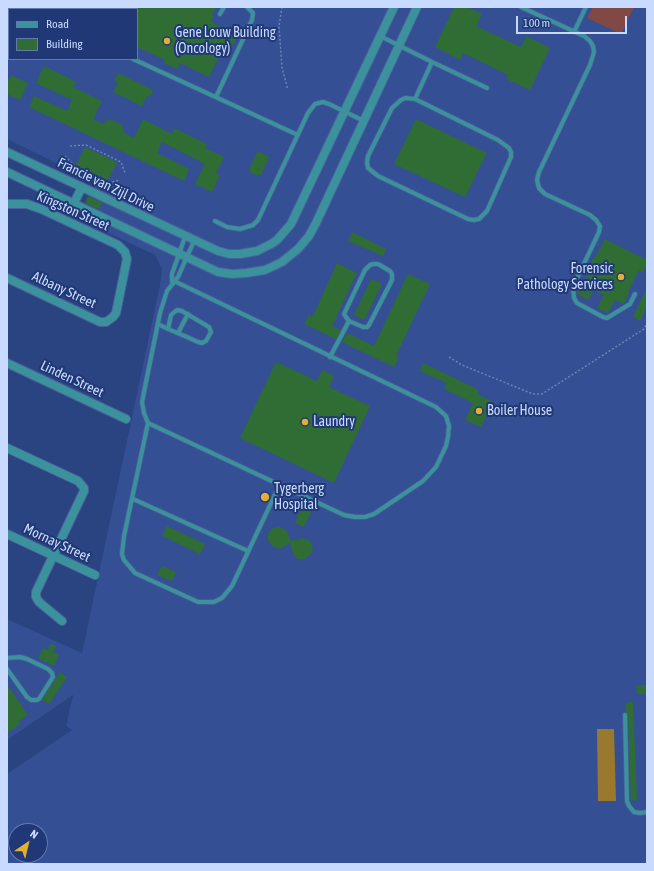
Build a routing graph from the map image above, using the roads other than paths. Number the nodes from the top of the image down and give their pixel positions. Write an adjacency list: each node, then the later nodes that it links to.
1 (224, 7): 7 (lane)
2 (247, 7): 14 (lane)
3 (394, 7): 9 (street, Francie van Zijl Drive)
4 (417, 7): 10 (street, Francie van Zijl Drive)
5 (522, 7): 8 (lane)
6 (586, 7): 8 (lane)
7 (220, 14)
8 (574, 32): 31 (lane)
9 (380, 36): 10 (lane); 16 (street, Francie van Zijl Drive)
10 (399, 46): 12 (lane); 17 (street, Francie van Zijl Drive)
11 (135, 60): 14 (lane)
12 (432, 62): 13 (lane); 15 (lane)
13 (487, 88)
14 (216, 97): 18 (lane)
15 (414, 99): 15 (lane)
16 (345, 111): 17 (lane); 18 (lane); 26 (street, Francie van Zijl Drive)
17 (364, 120): 28 (street, Francie van Zijl Drive)
18 (298, 135): 24 (lane)
19 (7, 152): 21 (street, Francie van Zijl Drive)
20 (7, 172): 22 (street, Francie van Zijl Drive)
21 (82, 187): 22 (street); 25 (street, Francie van Zijl Drive)
22 (74, 202): 28 (street, Francie van Zijl Drive)
23 (7, 204): 27 (street, Kingston Street)
24 (215, 221)
25 (186, 237): 26 (street, Francie van Zijl Drive); 28 (lane)
26 (194, 241): 28 (lane)
27 (125, 252): 29 (street, Albany Street)
28 (183, 256): 30 (lane); 30 (lane)
29 (7, 278)
30 (174, 281): 34 (lane); 37 (lane)
31 (635, 294)
32 (188, 314): 35 (lane); 36 (lane); 36 (lane)
33 (349, 321): 33 (lane); 37 (lane)
34 (158, 324): 35 (lane); 40 (lane)
35 (168, 329): 36 (lane)
36 (178, 333)
37 (330, 357): 42 (lane)
38 (7, 363): 39 (street, Linden Street)
39 (126, 419)
40 (148, 423): 42 (lane); 43 (lane)
41 (7, 448): 46 (street)
42 (280, 484): 45 (lane)
43 (133, 499): 45 (lane); 45 (lane)
44 (7, 534): 46 (street, Mornay Street)
45 (248, 551)
46 (53, 556): 47 (street, Mornay Street); 48 (street)
47 (95, 575)
48 (62, 621)
49 (7, 658): 50 (lane)
50 (7, 669)
51 (625, 715): 52 (lane)
52 (647, 812)

